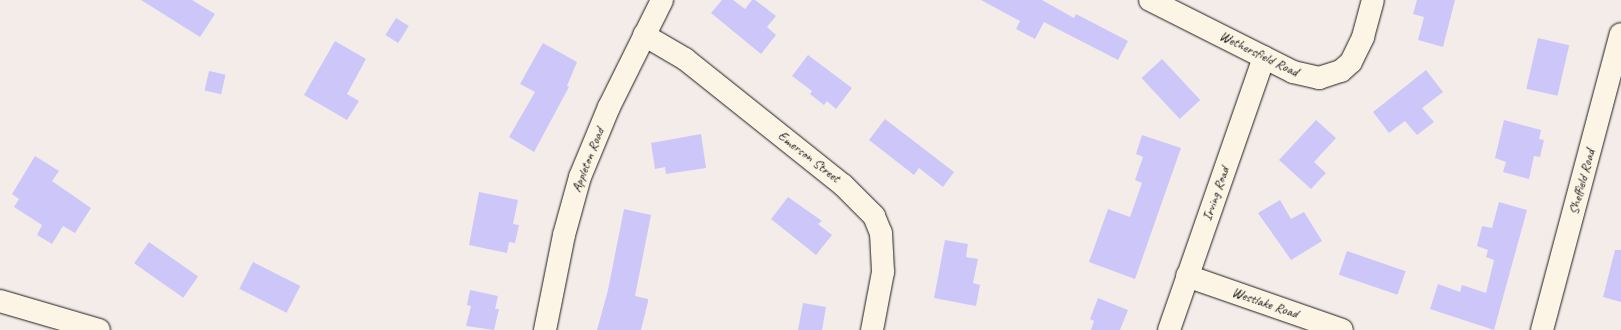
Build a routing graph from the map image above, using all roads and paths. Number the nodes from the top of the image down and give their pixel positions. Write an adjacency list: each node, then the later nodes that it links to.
1 (662, 0): 5 (street, Appleton Road)
2 (1150, 0): 6 (street, Wethersfield Road)
3 (1373, 0): 6 (street, Wethersfield Road)
4 (1621, 34): 14 (street, Sheffield Road)
5 (644, 35): 10 (street, Appleton Road); 11 (street, Emerson Street)
6 (1264, 57): 7 (street, Irving Road)
7 (1187, 276): 12 (street, Irving Road); 13 (street, Westlake Road)
8 (0, 301): 9 (street)
9 (99, 330)
10 (545, 330)
11 (872, 330)
12 (1169, 330)
13 (1342, 330)
14 (1542, 330)

